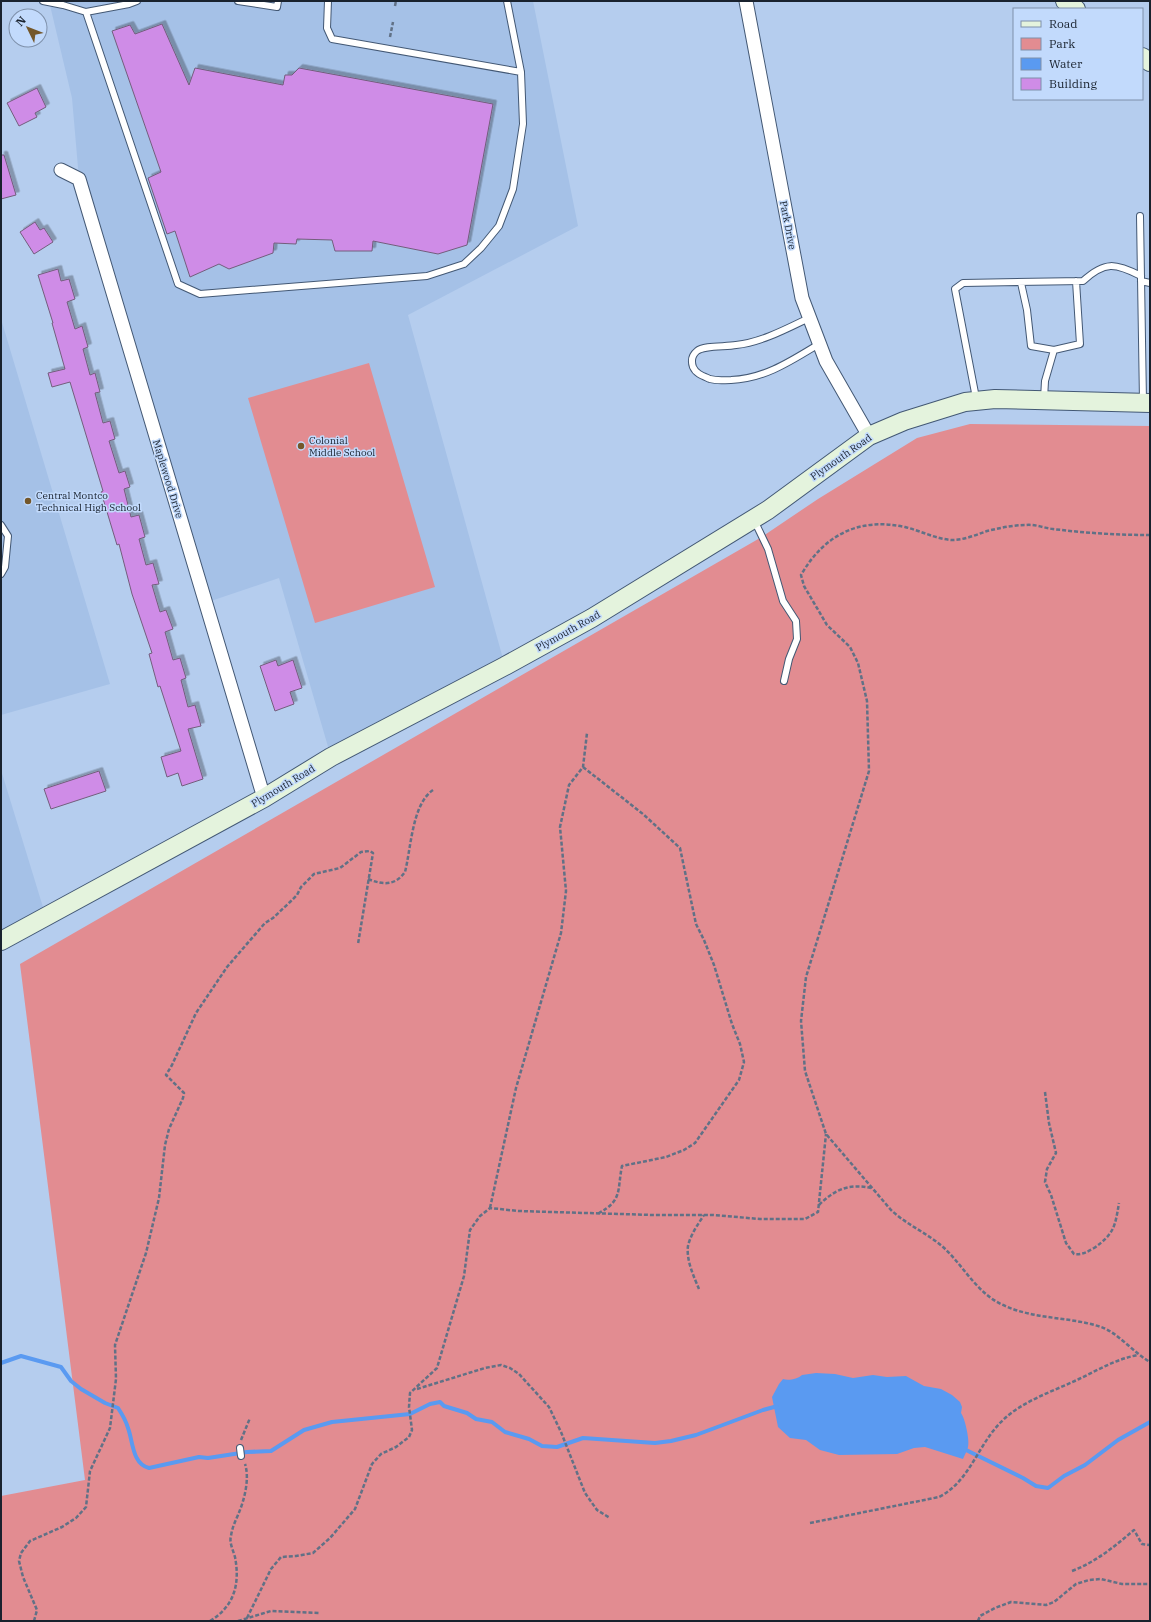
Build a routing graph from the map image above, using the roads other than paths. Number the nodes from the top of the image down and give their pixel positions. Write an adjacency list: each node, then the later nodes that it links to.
1 (43, 1): 11 (lane)
2 (137, 1): 11 (lane)
3 (238, 1): 4 (lane)
4 (248, 1): 5 (lane)
5 (278, 1)
6 (328, 1): 12 (lane)
7 (508, 1): 12 (lane)
8 (746, 1): 19 (street, Park Drive)
9 (1065, 1): 10 (street)
10 (1075, 8)
11 (86, 12): 12 (lane)
12 (521, 72)
13 (61, 170): 30 (street, Maplewood Drive)
14 (1140, 216): 15 (lane)
15 (1141, 278): 16 (lane); 18 (lane); 24 (lane)
16 (1076, 281): 17 (lane); 21 (lane)
17 (1021, 283): 21 (lane); 23 (lane)
18 (1150, 283)
19 (809, 318): 20 (street, Park Drive); 20 (lane)
20 (819, 344): 25 (street, Park Drive)
21 (1054, 350): 22 (lane)
22 (1044, 400): 23 (street, Plymouth Road); 24 (street, Plymouth Road)
23 (977, 401): 25 (street, Plymouth Road)
24 (1147, 403)
25 (869, 436): 26 (street, Plymouth Road)
26 (754, 518): 29 (lane); 30 (street, Plymouth Road)
27 (1, 525): 28 (lane)
28 (1, 574)
29 (784, 681)
30 (264, 798): 31 (street, Plymouth Road)
31 (1, 941)
32 (240, 1448): 33 (lane)
33 (242, 1456)

